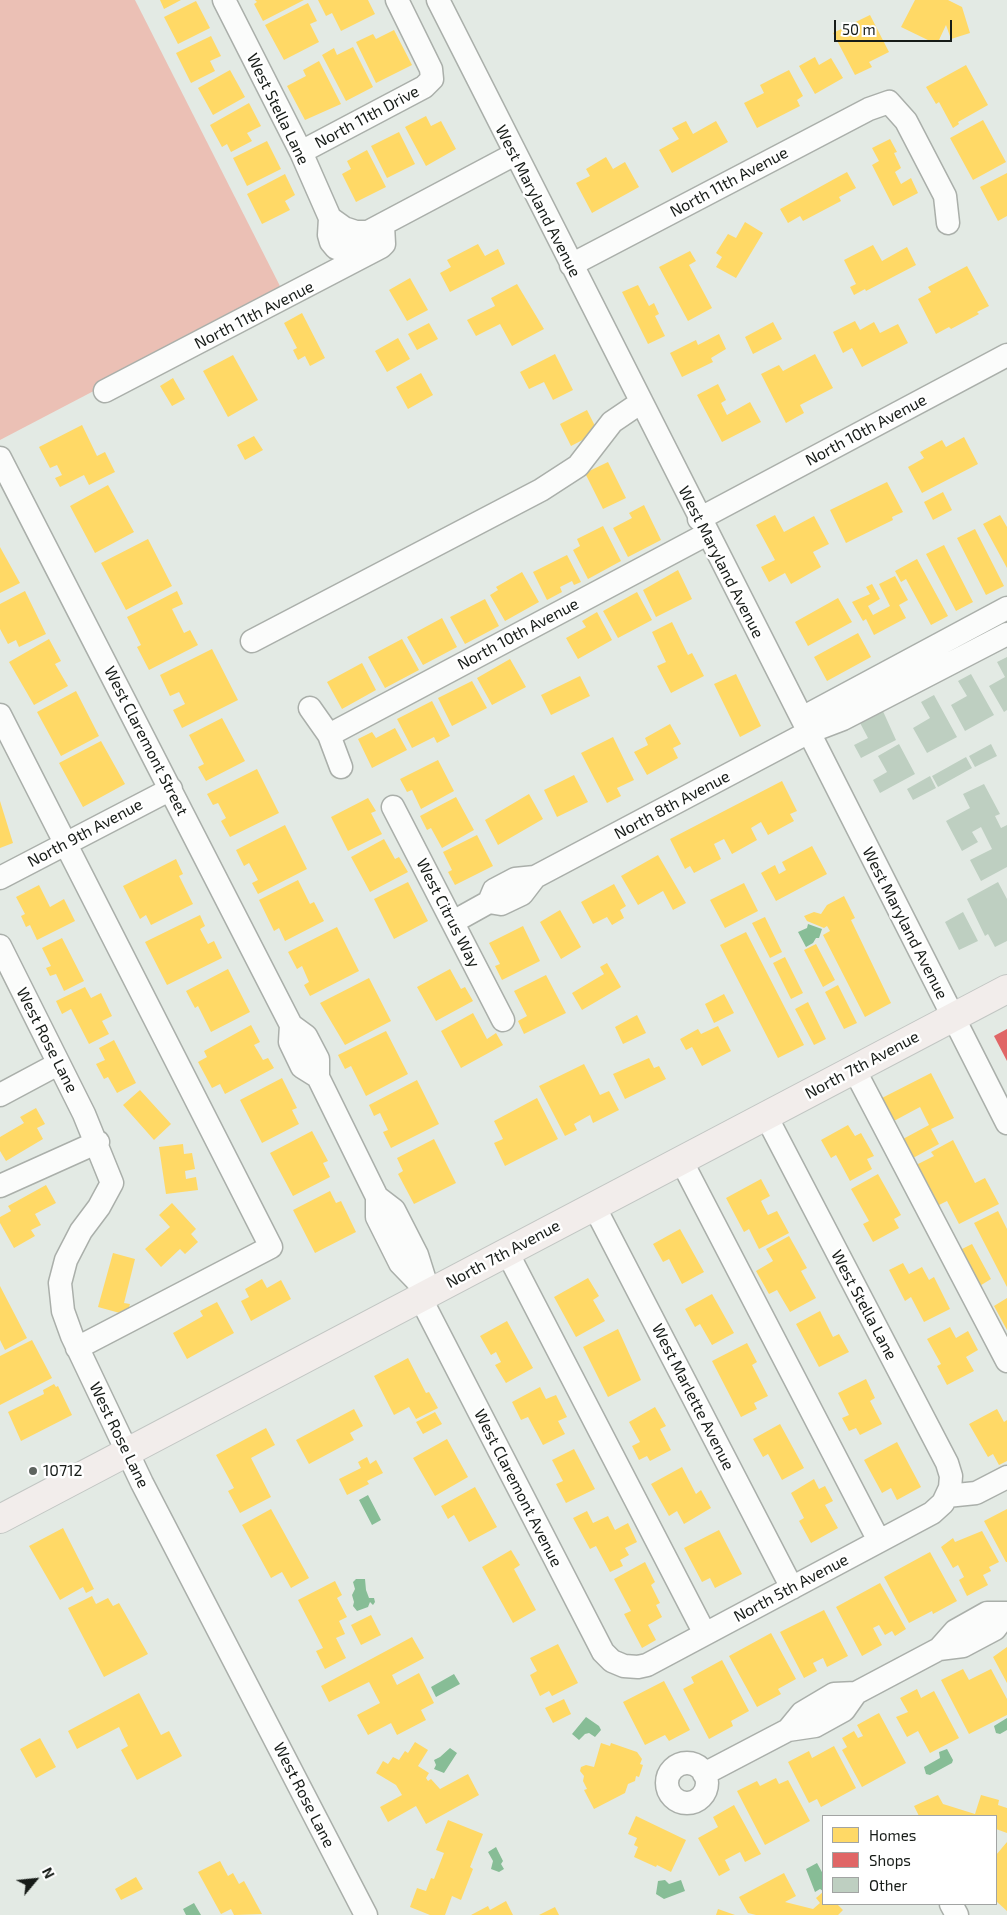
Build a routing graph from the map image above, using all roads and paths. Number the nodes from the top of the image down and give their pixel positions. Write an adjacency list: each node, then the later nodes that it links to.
1 (224, 0): 4 (street, West Stella Lane)
2 (397, 0): 4 (street, North 11th Drive)
3 (438, 0): 5 (street, West Maryland Avenue)
4 (301, 152): 7 (street, West Stella Lane)
5 (515, 154): 7 (street); 8 (street, West Maryland Avenue)
6 (948, 223): 8 (street, North 11th Avenue)
7 (376, 228): 10 (street, North 11th Avenue)
8 (571, 265): 11 (street, West Maryland Avenue)
9 (1007, 355): 13 (street, North 10th Avenue)
10 (105, 392)
11 (640, 403): 13 (street, West Maryland Avenue); 16 (street)
12 (0, 458): 22 (street, West Claremont Street)
13 (703, 527): 19 (street, West Maryland Avenue); 20 (street, North 10th Avenue)
14 (1007, 608): 19 (street)
15 (1007, 634): 19 (street)
16 (252, 642)
17 (310, 708): 20 (street)
18 (0, 715): 24 (street)
19 (806, 725): 26 (street, North 8th Avenue); 30 (street, West Maryland Avenue)
20 (329, 735): 21 (street)
21 (341, 767)
22 (170, 789): 24 (street, North 9th Avenue); 42 (street, West Claremont Street)
23 (394, 807): 26 (street, West Citrus Way)
24 (67, 843): 25 (street, North 9th Avenue); 43 (street)
25 (0, 878)
26 (453, 922): 31 (street, West Citrus Way)
27 (0, 946): 28 (street, West Rose Lane)
28 (7, 977): 32 (street, West Rose Lane)
29 (1007, 989): 30 (main road, North 7th Avenue)
30 (952, 1018): 33 (main road, North 7th Avenue); 36 (street, West Maryland Avenue)
31 (503, 1020)
32 (58, 1064): 34 (street); 37 (street, West Rose Lane)
33 (854, 1069): 35 (main road, North 7th Avenue); 44 (street)
34 (0, 1095)
35 (766, 1116): 38 (main road, North 7th Avenue); 47 (street, West Stella Lane)
36 (1007, 1123)
37 (98, 1142): 39 (street); 43 (street, West Rose Lane)
38 (681, 1160): 40 (main road, North 7th Avenue); 49 (street)
39 (0, 1186)
40 (594, 1206): 41 (main road, North 7th Avenue); 50 (street, West Marlette Avenue)
41 (507, 1252): 42 (main road, North 7th Avenue); 52 (street)
42 (425, 1295): 45 (main road, North 7th Avenue); 53 (street, West Claremont Avenue)
43 (77, 1348): 45 (street, West Rose Lane)
44 (1007, 1361)
45 (128, 1452): 48 (main road, North 7th Avenue); 55 (street, West Rose Lane)
46 (1007, 1477): 47 (street)
47 (947, 1496): 49 (street, North 5th Avenue)
48 (0, 1519)
49 (879, 1541): 50 (street, North 5th Avenue)
50 (792, 1588): 52 (street, North 5th Avenue)
51 (1007, 1613): 54 (street)
52 (705, 1634): 53 (street, North 5th Avenue)
53 (628, 1667)
54 (704, 1774)
55 (366, 1915)

